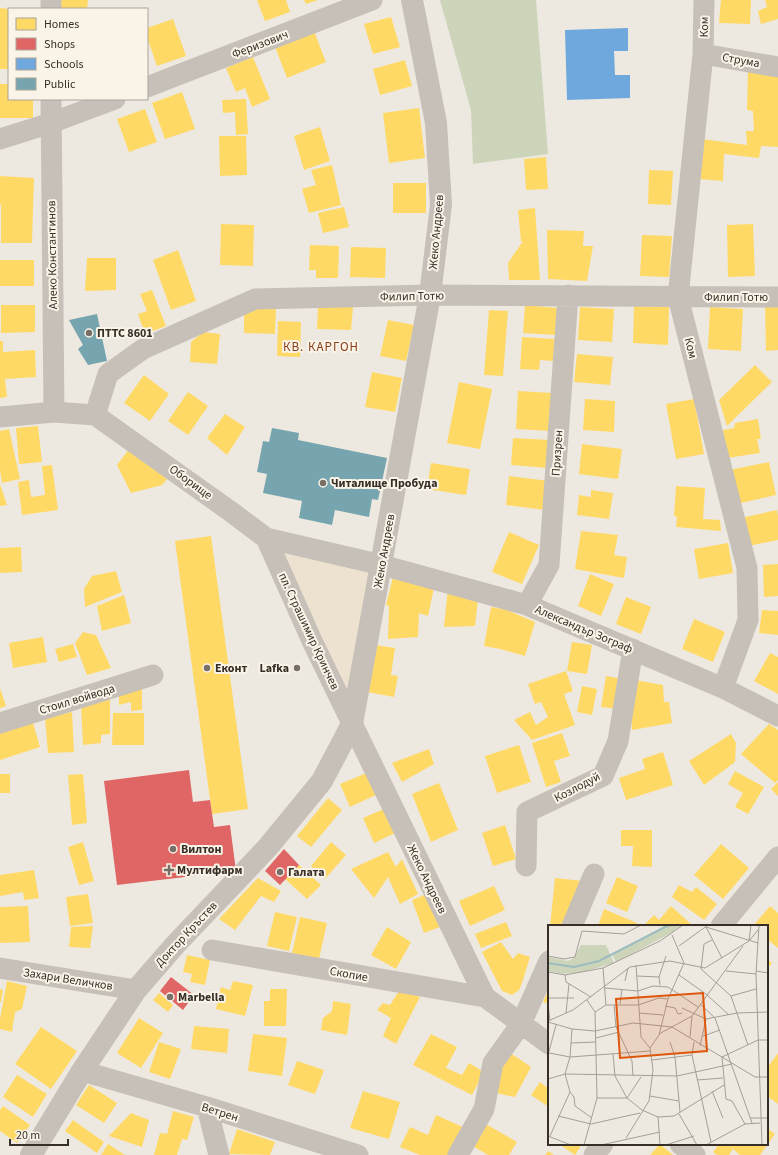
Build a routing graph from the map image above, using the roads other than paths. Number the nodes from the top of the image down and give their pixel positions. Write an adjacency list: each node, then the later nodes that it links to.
1 (372, 0): 4 (street, Феризович)
2 (412, 0): 12 (street, Жеко Андреев)
3 (704, 0): 5 (street, Ком)
4 (341, 6): 7 (street, Феризович)
5 (703, 54): 6 (street, Струма); 14 (street, Ком)
6 (778, 67)
7 (148, 87)
8 (51, 100): 10 (street, Алеко Константинов)
9 (112, 100): 10 (street)
10 (51, 123): 11 (street); 16 (street, Алеко Константинов)
11 (0, 139)
12 (430, 295): 13 (street, Филип Тотю); 17 (street, Филип Тотю); 20 (street, Жеко Андреев)
13 (568, 295): 14 (street, Филип Тотю); 21 (street, Призрен)
14 (678, 297): 15 (street, Филип Тотю); 24 (street, Ком)
15 (778, 298)
16 (54, 412): 17 (street); 18 (street)
17 (95, 415): 19 (street, Оборище)
18 (0, 416)
19 (266, 538): 20 (street, Оборище); 27 (street, пл. Страшимир Кринчев)
20 (382, 565): 21 (street, Александър Зограф); 27 (street, Жеко Андреев)
21 (527, 605): 22 (street, Александър Зограф)
22 (633, 649): 24 (street, Александър Зограф); 29 (street, Козлодуй)
23 (153, 675): 26 (street, Стоил войвода)
24 (723, 688): 25 (street, Александър Зограф)
25 (778, 716)
26 (0, 723)
27 (352, 724): 36 (street, Доктор Кръстев); 37 (street, Жеко Андреев)
28 (778, 857): 32 (street)
29 (526, 866)
30 (594, 874): 31 (street)
31 (572, 925)
32 (722, 925)
33 (212, 950): 37 (street, Скопие)
34 (548, 963): 38 (street)
35 (0, 968): 36 (street, Захари Величков)
36 (136, 990): 40 (street, Доктор Кръстев)
37 (485, 997): 38 (street, Жеко Андреев)
38 (521, 1024): 39 (street, Жеко Андреев); 47 (street)
39 (548, 1043)
40 (82, 1071): 41 (street, Ветрен); 44 (street, Доктор Кръстев)
41 (207, 1107): 45 (street); 46 (street, Ветрен)
42 (602, 1145): 48 (street)
43 (681, 1145): 49 (street)
44 (31, 1155)
45 (219, 1155)
46 (358, 1155)
47 (458, 1155)
48 (594, 1155)
49 (695, 1155)

